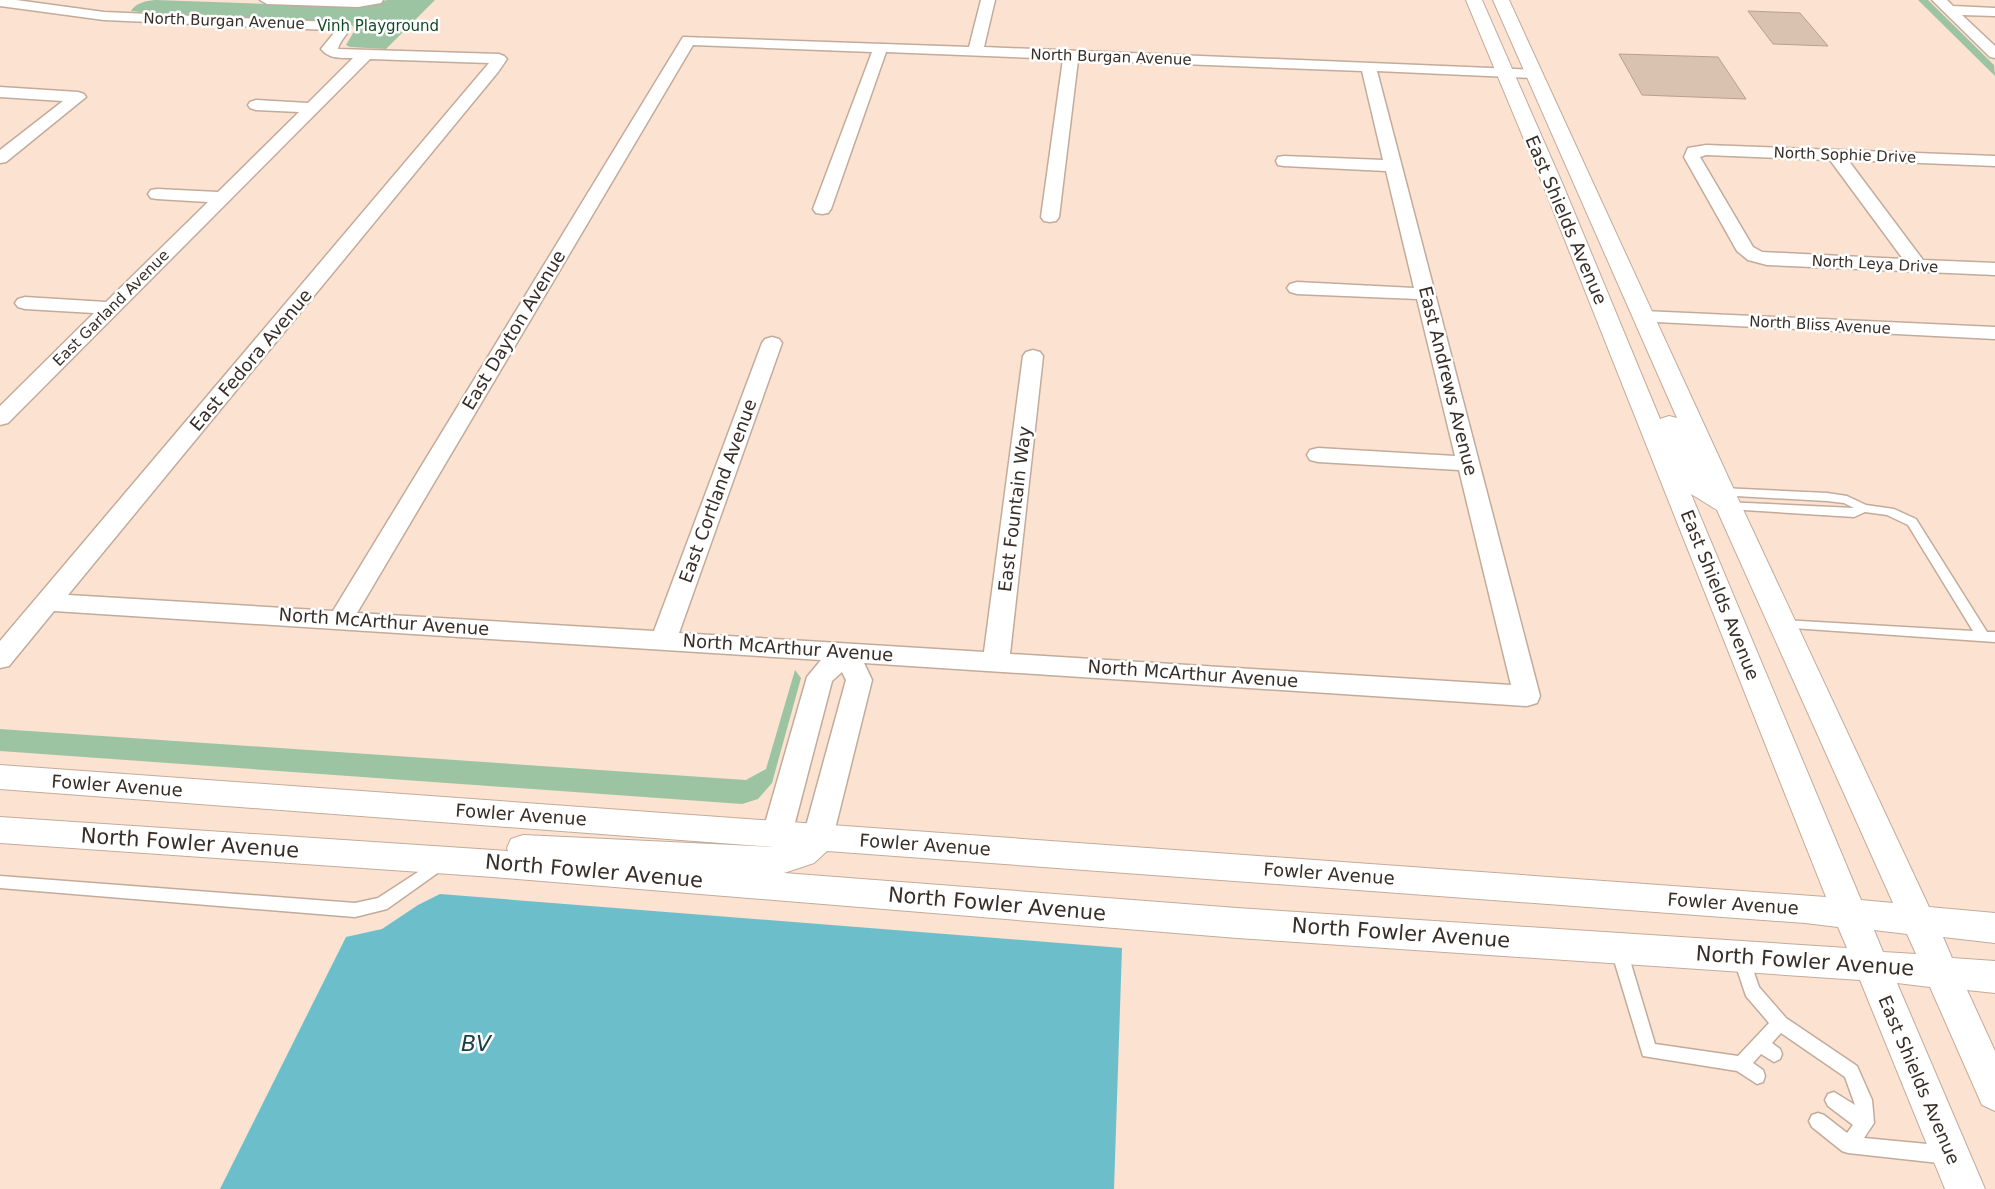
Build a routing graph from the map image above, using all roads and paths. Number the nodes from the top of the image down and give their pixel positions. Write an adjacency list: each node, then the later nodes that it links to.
1 (267, 0): 2 (street)
2 (376, 0)
3 (988, 0): 13 (street)
4 (1474, 0): 19 (main road, East Shields Avenue)
5 (1501, 0): 20 (main road, East Shields Avenue)
6 (0, 2): 10 (street, North Burgan Avenue)
7 (122, 4): 10 (street)
8 (1945, 5): 9 (street); 15 (street)
9 (1995, 12)
10 (104, 16): 14 (street, North Burgan Avenue)
11 (688, 40): 12 (street, North Burgan Avenue); 51 (street, East Dayton Avenue)
12 (880, 49): 13 (street, North Burgan Avenue); 32 (street)
13 (975, 52): 16 (street, North Burgan Avenue)
14 (366, 54): 17 (street, North Burgan Avenue); 23 (street, East Garland Avenue)
15 (1995, 54)
16 (1071, 56): 18 (street, North Burgan Avenue); 33 (street)
17 (499, 59): 50 (street, East Fedora Avenue)
18 (1368, 66): 19 (street, North Burgan Avenue); 28 (street, East Andrews Avenue)
19 (1504, 72): 20 (street, North Burgan Avenue); 29 (main road, East Shields Avenue)
20 (1534, 72): 41 (main road, East Shields Avenue)
21 (0, 92): 25 (street)
22 (256, 105): 23 (street)
23 (312, 108): 31 (street, East Garland Avenue)
24 (1835, 155): 27 (street, North Sophie Drive); 34 (street, North Sophie Drive); 35 (street)
25 (0, 158)
26 (1284, 161): 28 (street)
27 (1993, 164)
28 (1394, 166): 38 (street, East Andrews Avenue)
29 (1553, 185): 41 (main road); 42 (main road, East Shields Avenue)
30 (156, 194): 31 (street)
31 (222, 197): 40 (street, East Garland Avenue)
32 (822, 209)
33 (1050, 217)
34 (1755, 256): 35 (street, North Leya Drive)
35 (1918, 266): 36 (street, North Leya Drive)
36 (1995, 269)
37 (1297, 288): 38 (street)
38 (1426, 294): 48 (street, East Andrews Avenue)
39 (25, 303): 40 (street)
40 (110, 308): 46 (street, East Garland Avenue)
41 (1644, 317): 43 (street, North Bliss Avenue); 49 (main road, East Shields Avenue)
42 (1608, 319): 49 (main road); 66 (main road, East Shields Avenue)
43 (1995, 334)
44 (772, 343): 54 (street, East Cortland Avenue)
45 (1033, 356): 57 (street, East Fountain Way)
46 (0, 418)
47 (1318, 455): 48 (street)
48 (1468, 464): 58 (street, East Andrews Avenue)
49 (1725, 499): 52 (main road, East Shields Avenue); 53 (lane)
50 (50, 602): 51 (street, North McArthur Avenue); 56 (street, East Fedora Avenue)
51 (340, 620): 54 (street, North McArthur Avenue)
52 (1783, 624): 53 (lane); 67 (main road, East Shields Avenue)
53 (1989, 636)
54 (664, 640): 55 (street, North McArthur Avenue)
55 (846, 652): 57 (street, North McArthur Avenue); 61 (street); 62 (street)
56 (0, 660)
57 (996, 661): 58 (street, North McArthur Avenue)
58 (1527, 696)
59 (0, 777): 61 (main road, Fowler Avenue)
60 (0, 830): 63 (main road, North Fowler Avenue)
61 (777, 834): 62 (main road, Fowler Avenue)
62 (818, 837): 64 (main road); 66 (main road, Fowler Avenue)
63 (446, 860): 64 (main road, North Fowler Avenue); 65 (lane)
64 (493, 863): 69 (main road, North Fowler Avenue)
65 (0, 882)
66 (1850, 913): 67 (main road); 71 (main road, East Shields Avenue)
67 (1917, 920): 68 (main road); 72 (main road, East Shields Avenue)
68 (1995, 928)
69 (1618, 947): 70 (main road, North Fowler Avenue); 75 (lane)
70 (1741, 956): 71 (main road, North Fowler Avenue); 74 (lane)
71 (1872, 965): 72 (main road, North Fowler Avenue); 82 (main road, East Shields Avenue)
72 (1941, 971): 73 (main road, North Fowler Avenue); 77 (main road, East Shields Avenue)
73 (1995, 977)
74 (1780, 1023): 75 (lane); 80 (lane)
75 (1741, 1064): 76 (lane)
76 (1757, 1076)
77 (1995, 1093)
78 (1834, 1100): 80 (lane)
79 (1818, 1121): 81 (lane)
80 (1866, 1124): 81 (lane)
81 (1848, 1145): 82 (lane)
82 (1950, 1155): 83 (main road, East Shields Avenue)
83 (1965, 1189)

